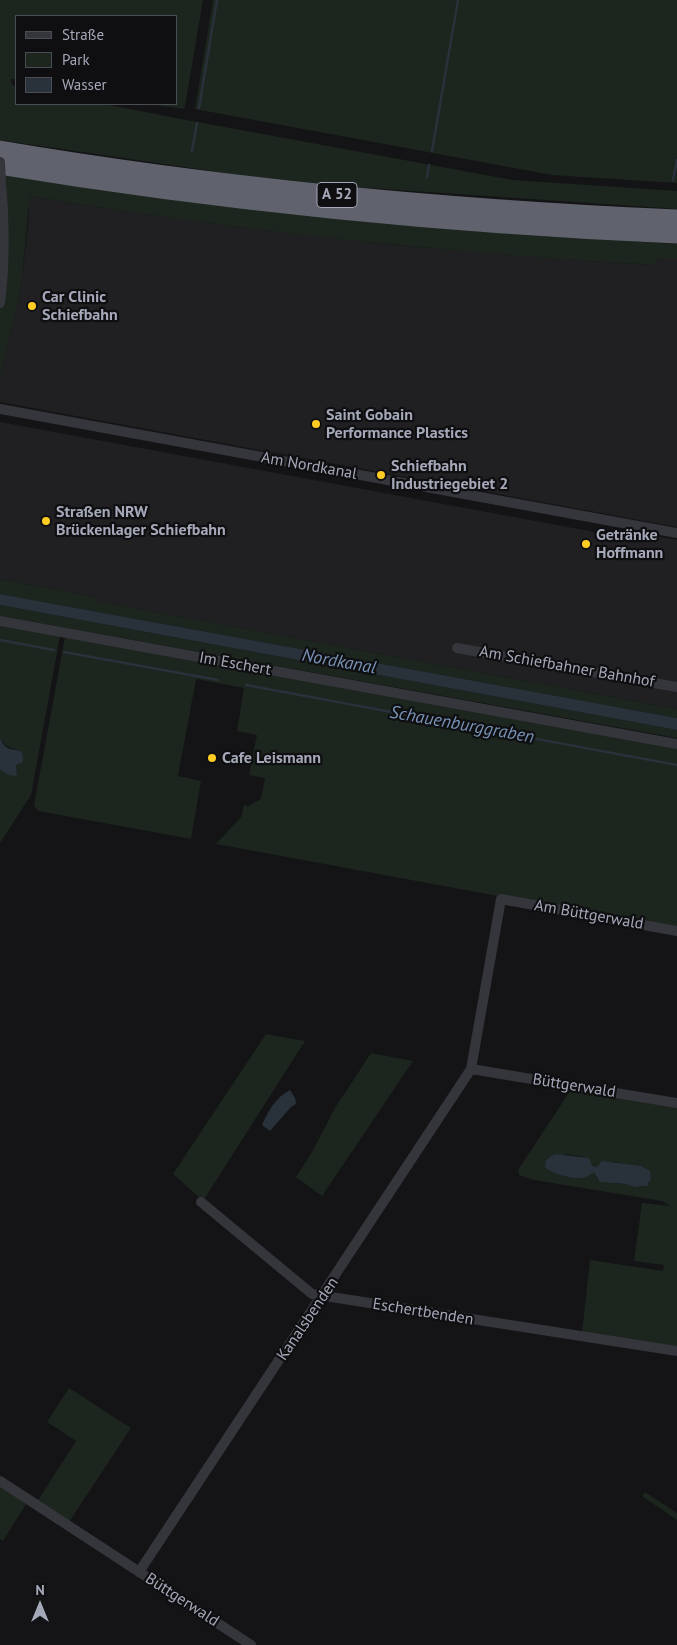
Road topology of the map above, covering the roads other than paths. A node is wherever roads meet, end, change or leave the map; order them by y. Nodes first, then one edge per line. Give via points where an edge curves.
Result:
1 (0, 150) edge
2 (0, 170) edge
3 (677, 219) edge
4 (677, 234) edge
5 (0, 303) edge
6 (0, 409) edge
7 (677, 533) edge
8 (0, 621) edge
9 (457, 648) dead end
10 (677, 687) edge
11 (677, 744) edge
12 (501, 899) joint
13 (677, 932) edge
14 (471, 1069) junction
15 (677, 1103) edge
16 (201, 1202) dead end
17 (323, 1296) junction
18 (677, 1351) edge
19 (0, 1481) edge
20 (139, 1572) junction
21 (250, 1645) edge

1 - 3 highway, A 52 via 165,176 339,195
2 - 4 highway, A 52 via 337,210
2 - 5 street via 5,232
6 - 7 street, Am Nordkanal
8 - 11 street, Im Eschert
9 - 10 street, Am Schiefbahner Bahnhof
12 - 13 street, Am Büttgerwald
12 - 14 street, Kanalsbenden
14 - 15 street, Büttgerwald
14 - 17 street, Kanalsbenden
16 - 17 street, Eschertbenden via 312,1294
17 - 18 street, Eschertbenden
17 - 20 street, Kanalsbenden
19 - 20 street
20 - 21 street, Büttgerwald

